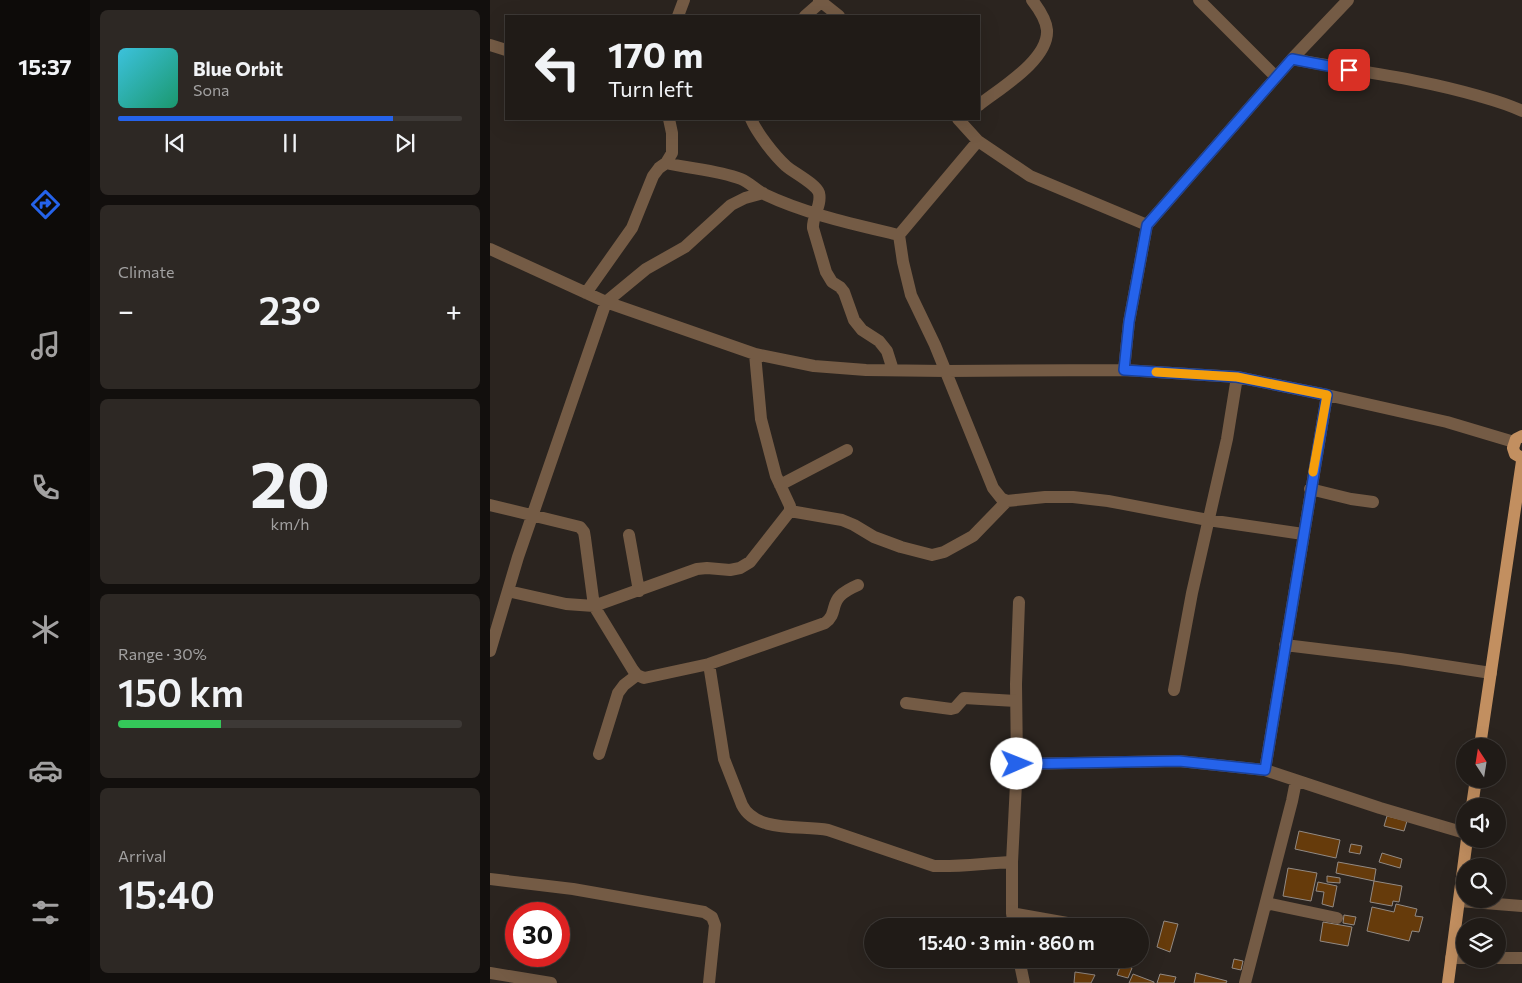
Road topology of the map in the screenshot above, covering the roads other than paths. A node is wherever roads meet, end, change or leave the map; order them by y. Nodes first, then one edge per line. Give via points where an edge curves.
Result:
1 (684, 0) edge
2 (1032, 0) edge
3 (1199, 0) edge
4 (820, 1) edge
5 (1340, 3) edge
6 (678, 15) edge
7 (806, 15) edge
8 (838, 15) edge
9 (490, 45) edge
10 (505, 50) edge
11 (1292, 59) junction
12 (1276, 77) junction
13 (980, 104) edge
14 (1522, 111) edge
15 (669, 120) edge
16 (752, 120) edge
17 (960, 120) edge
18 (978, 141) junction
19 (666, 163) junction
20 (762, 193) junction
21 (816, 214) junction
22 (1147, 225) junction
23 (899, 235) junction
24 (490, 249) edge
25 (586, 292) junction
26 (606, 302) junction
27 (755, 354) junction
28 (893, 370) junction
29 (1124, 370) junction
30 (946, 371) junction
31 (1237, 377) junction
32 (1327, 395) junction
33 (1518, 439) edge
34 (847, 450) dead end
35 (1522, 460) edge
36 (780, 485) junction
37 (1310, 489) junction
38 (1007, 501) junction
39 (1373, 502) dead end
40 (490, 505) edge
41 (790, 510) junction
42 (532, 516) junction
43 (1208, 520) junction
44 (629, 534) dead end
45 (1303, 534) junction
46 (858, 585) dead end
47 (508, 591) junction
48 (639, 591) junction
49 (1019, 602) dead end
50 (594, 606) junction
51 (1284, 645) junction
52 (490, 651) edge
53 (709, 664) junction
54 (1491, 673) junction
55 (637, 675) junction
56 (1174, 690) dead end
57 (1016, 701) junction
58 (906, 703) dead end
59 (1481, 738) edge
60 (600, 754) dead end
61 (1017, 764) junction
62 (1265, 770) junction
63 (1296, 781) junction
64 (1456, 830) edge
65 (1012, 862) junction
66 (490, 879) edge
67 (1266, 903) junction
68 (1506, 905) edge
69 (1522, 906) edge
70 (1458, 908) edge
71 (1013, 918) edge
72 (1337, 918) dead end
73 (1451, 958) junction
74 (1456, 958) edge
75 (1506, 958) edge
76 (1522, 958) edge
77 (1021, 968) edge
78 (490, 973) edge
79 (551, 983) edge
80 (709, 983) edge
81 (1024, 983) edge
82 (1245, 983) edge
83 (1448, 983) edge

1 - 6 street
2 - 13 street via 1044,18 1046,42 1037,58
3 - 12 street
4 - 7 street
4 - 8 street
5 - 11 street
9 - 10 street
11 - 12 street
11 - 14 street via 1420,81
12 - 22 street
15 - 19 street via 673,146
16 - 21 street via 784,164 814,186 819,199
17 - 18 street
18 - 22 street via 1030,176
18 - 23 street
19 - 20 street via 718,172 743,180
19 - 25 street via 654,176 632,228
20 - 21 street
20 - 26 street via 730,205 685,248 646,269
21 - 23 street
21 - 28 street via 813,228 826,272 844,292 854,320 887,351
22 - 29 street via 1129,322
23 - 30 street via 911,295
24 - 25 street
25 - 26 street
26 - 27 street
26 - 42 street
27 - 28 street via 814,366
27 - 36 street via 761,419
28 - 30 street
29 - 30 street
29 - 31 street
30 - 38 street via 994,488
31 - 32 street
31 - 43 street via 1227,439
32 - 33 street
32 - 37 street
33 - 35 main road via 1513,451
34 - 36 street
35 - 54 main road
36 - 41 street
37 - 39 street
37 - 45 street
38 - 41 street via 973,536 932,555 901,547 842,520
38 - 43 street via 1073,497
40 - 42 street
41 - 48 street via 750,562 740,568 697,568
42 - 47 street
42 - 50 street via 580,527 584,532
43 - 45 street
43 - 56 street
44 - 48 street
45 - 51 street
46 - 53 street via 838,597 831,618 824,623
47 - 50 street via 566,604
47 - 52 street
48 - 50 street
49 - 57 street
50 - 55 street
51 - 54 street
51 - 62 street
53 - 55 street via 644,678
53 - 65 street via 724,759 746,812 751,816 766,824 828,830 934,866
54 - 59 main road
55 - 60 street via 618,693
57 - 58 street via 964,698 951,709
57 - 61 street
61 - 62 street via 1179,761
61 - 65 street
62 - 63 street
63 - 64 street
63 - 67 street
65 - 71 street
66 - 80 street via 573,889 704,912 712,917 715,925
67 - 72 street
67 - 82 street
68 - 69 street
70 - 73 main road
73 - 74 street
73 - 83 main road
75 - 76 street
77 - 81 street
78 - 79 street

